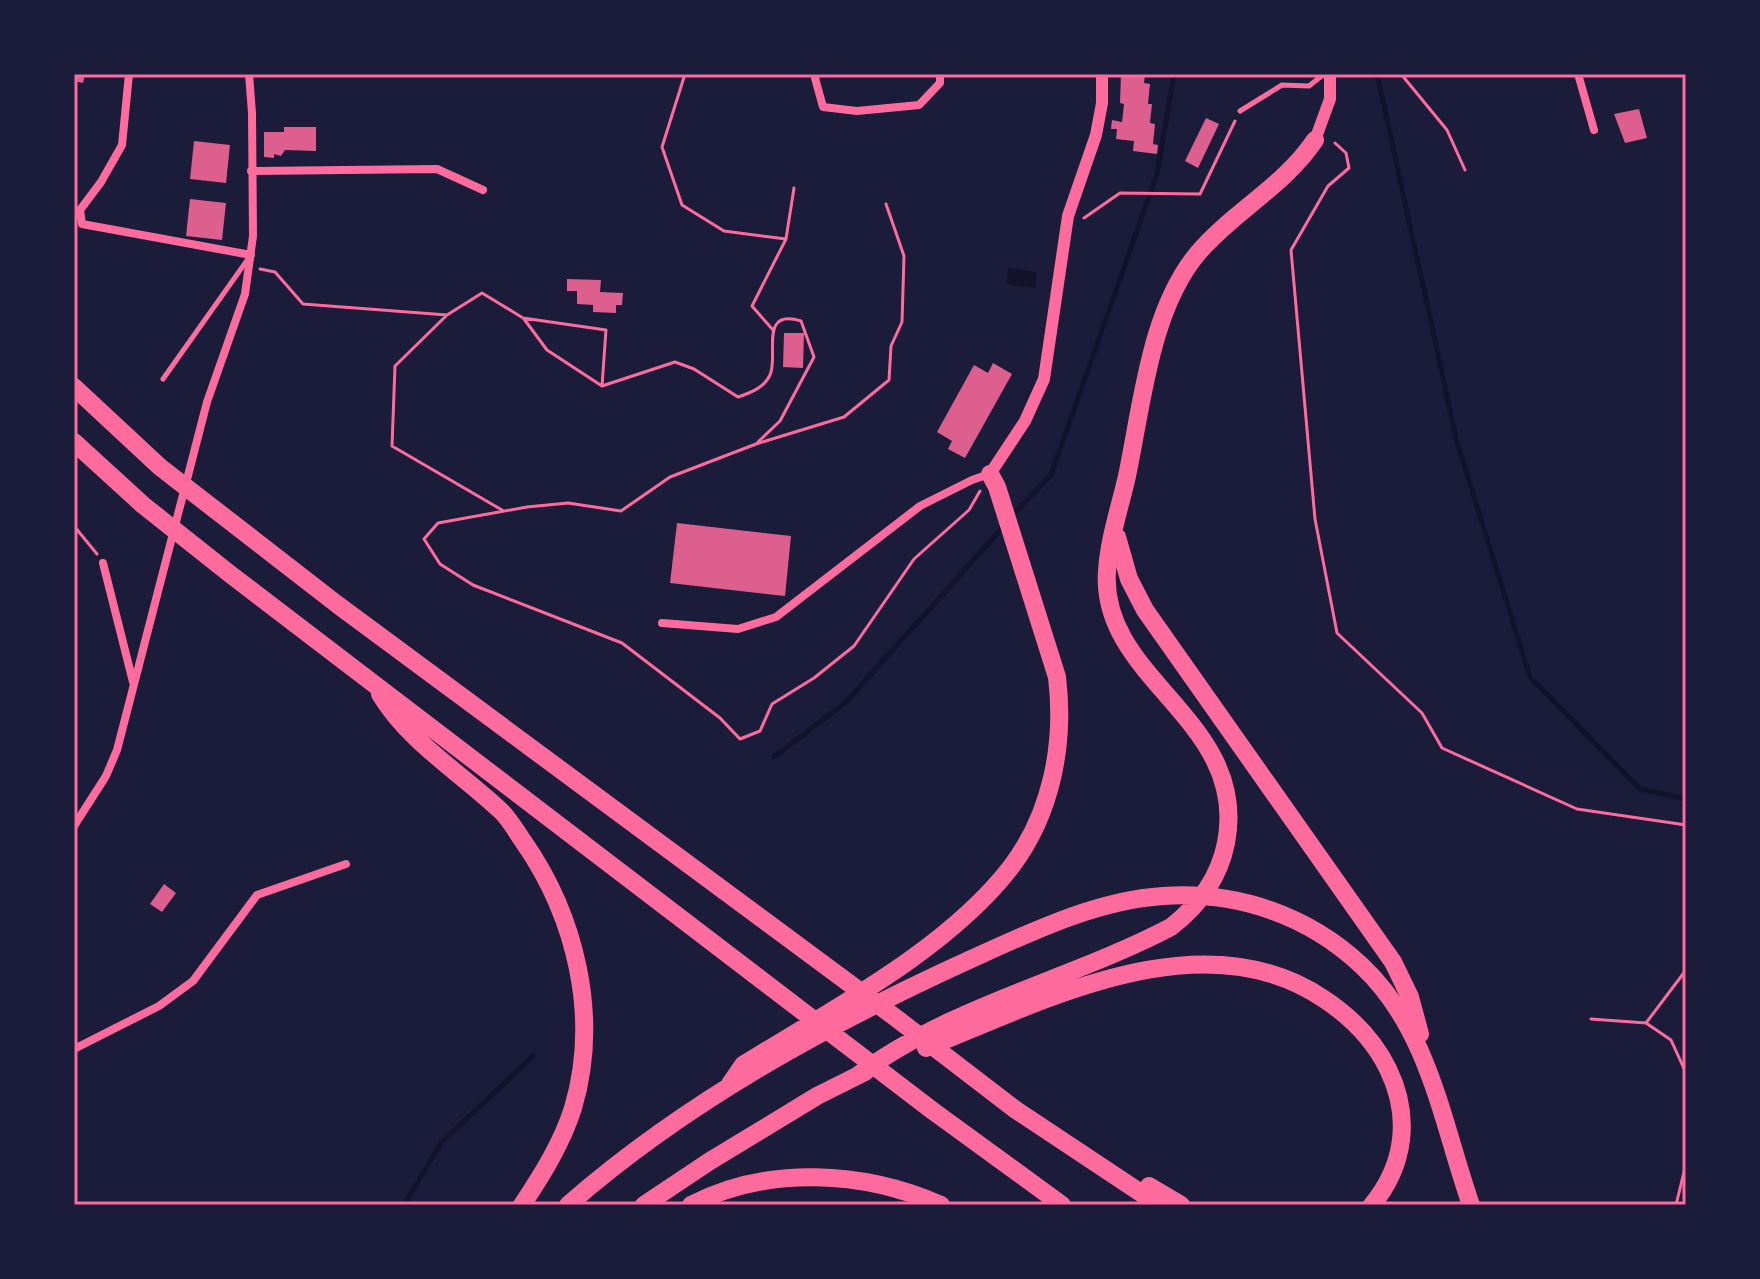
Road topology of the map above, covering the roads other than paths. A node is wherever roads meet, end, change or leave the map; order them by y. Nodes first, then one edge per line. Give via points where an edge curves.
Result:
1 (129, 74) edge
2 (249, 74) edge
3 (817, 74) edge
4 (940, 74) edge
5 (1102, 74) edge
6 (1324, 74) edge
7 (1330, 74) edge
8 (1578, 74) edge
9 (1240, 111) road end
10 (1594, 130) dead end
11 (1315, 140) joint
12 (251, 171) junction
13 (483, 190) dead end
14 (251, 255) junction
15 (163, 379) dead end
16 (74, 387) edge
17 (74, 442) edge
18 (990, 474) junction
19 (1116, 527) junction
20 (103, 563) road end
21 (662, 623) dead end
22 (133, 683) junction
23 (374, 685) junction
24 (74, 826) edge
25 (346, 864) dead end
26 (74, 1049) edge
27 (1425, 1060) junction
28 (857, 1076) junction
29 (726, 1089) junction
30 (1016, 1110) junction
31 (522, 1205) edge
32 (568, 1205) edge
33 (644, 1205) edge
34 (691, 1205) edge
35 (941, 1205) edge
36 (1062, 1205) edge
37 (1159, 1205) edge
38 (1181, 1205) edge
39 (1372, 1205) edge
40 (1471, 1205) edge

1 - 14 street via 122,145 80,210 82,224
2 - 12 street
3 - 4 street via 823,107 857,111 919,105 940,83
5 - 18 street via 1096,135 1068,216 1044,379 1025,421
6 - 9 lane via 1309,86 1282,85
7 - 11 street via 1330,99
8 - 10 street
11 - 19 highway via 1289,172 1207,243 1172,291 1158,330
12 - 13 street via 437,169
12 - 14 street
14 - 15 lane
14 - 22 street via 245,294 207,402
16 - 30 highway via 160,467 266,551
17 - 23 highway via 166,523
18 - 21 street via 920,506 776,617 738,629
18 - 29 highway via 1049,645 1059,701 1055,768 1036,824 1012,866 964,914 900,966 743,1065
19 - 27 highway via 1125,569 1145,610 1393,962 1410,997
19 - 28 highway via 1106,574 1114,620 1135,656 1200,735 1222,780 1227,833 1218,869 1193,907 1171,927 998,1000 884,1056
20 - 22 street
22 - 24 street via 117,750
23 - 31 highway via 394,718 504,814 547,879 574,945 583,1014 578,1083 560,1141
23 - 36 highway
25 - 26 street via 257,895 193,981 159,1006
27 - 29 highway via 1383,988 1319,933 1256,904 1214,896 1159,896 1082,913 992,950 856,1014
27 - 40 highway
28 - 33 highway
28 - 39 highway via 1116,977 1191,964 1260,970 1300,985 1347,1016 1392,1077 1401,1105 1402,1141 1394,1172
29 - 32 highway
30 - 37 highway
30 - 38 highway via 1047,1115
34 - 35 highway via 735,1188 802,1178 874,1183

